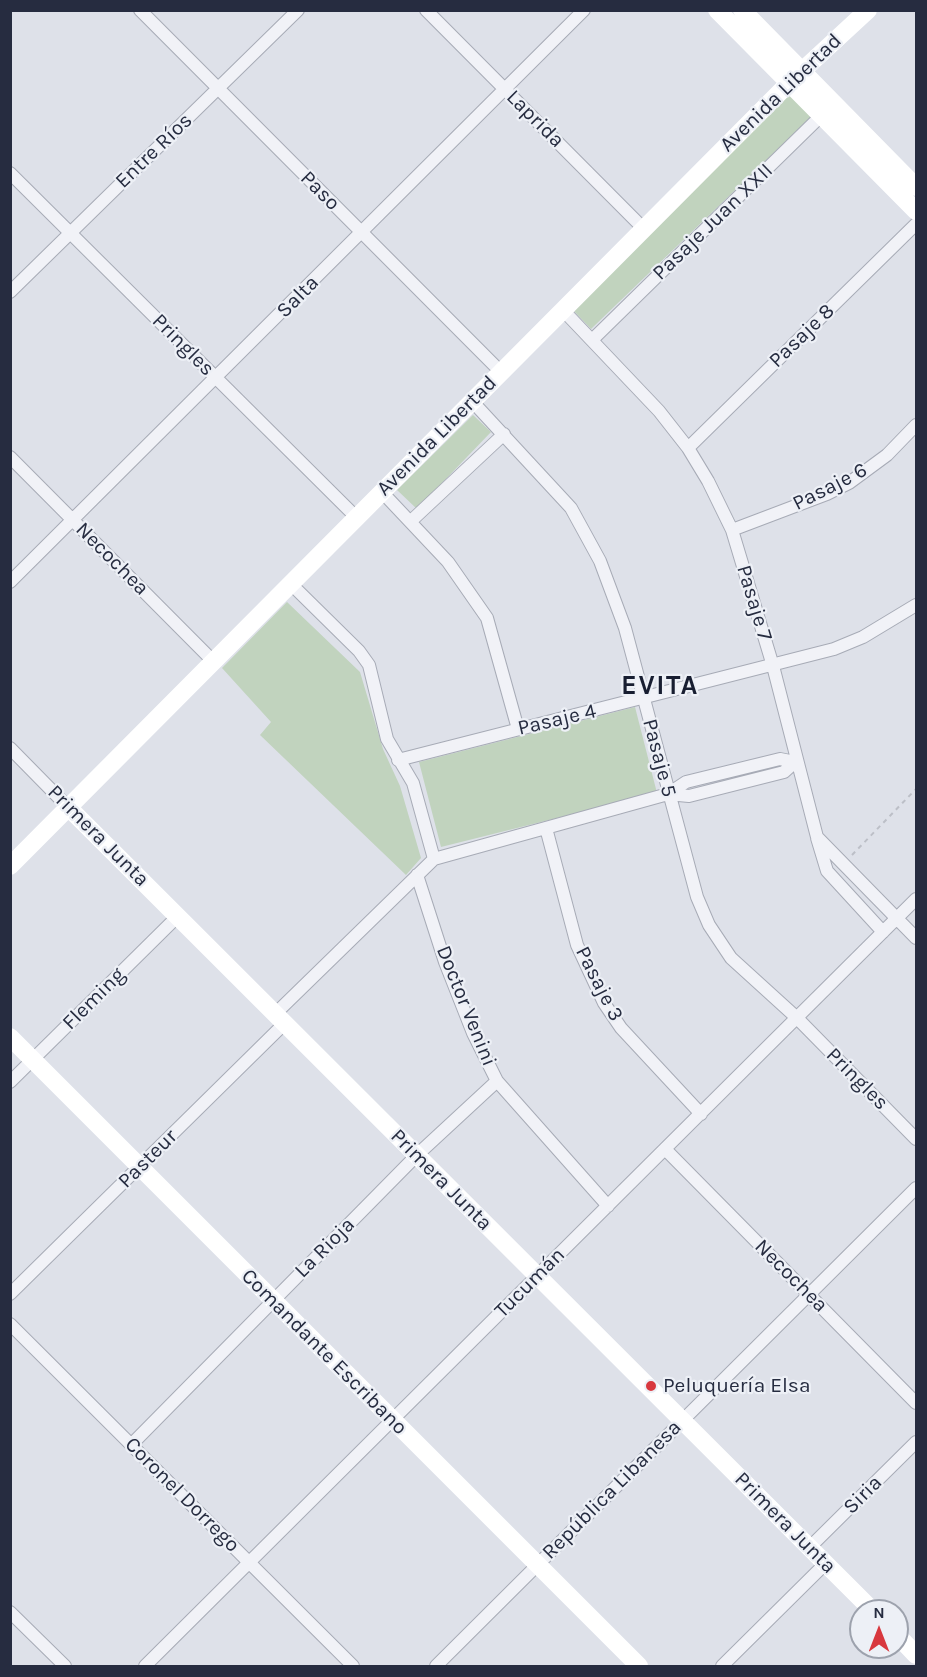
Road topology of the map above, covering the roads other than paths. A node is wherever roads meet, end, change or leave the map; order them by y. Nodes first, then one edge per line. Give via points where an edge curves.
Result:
1 (140, 10) edge
2 (298, 10) edge
3 (426, 10) edge
4 (584, 10) edge
5 (717, 10) edge
6 (742, 10) edge
7 (868, 10) edge
8 (795, 77) junction
9 (218, 88) junction
10 (505, 90) junction
11 (828, 109) junction
12 (10, 172) edge
13 (916, 187) edge
14 (916, 211) edge
15 (916, 224) edge
16 (643, 228) junction
17 (70, 232) junction
18 (362, 233) junction
19 (10, 292) edge
20 (562, 309) junction
21 (591, 340) junction
22 (501, 372) junction
23 (216, 378) junction
24 (472, 401) junction
25 (916, 425) edge
26 (504, 434) junction
27 (688, 448) junction
28 (10, 457) edge
29 (382, 492) junction
30 (357, 518) junction
31 (73, 520) junction
32 (411, 521) junction
33 (732, 530) junction
34 (10, 582) edge
35 (291, 584) junction
36 (916, 605) edge
37 (214, 662) junction
38 (773, 666) junction
39 (644, 699) junction
40 (518, 729) junction
41 (10, 748) edge
42 (398, 760) junction
43 (795, 762) junction
44 (669, 794) junction
45 (69, 808) junction
46 (546, 828) junction
47 (817, 837) junction
48 (434, 859) junction
49 (10, 866) edge
50 (417, 875) junction
51 (916, 900) edge
52 (178, 916) junction
53 (897, 919) junction
54 (883, 932) junction
55 (916, 938) edge
56 (280, 1018) junction
57 (797, 1018) junction
58 (10, 1037) edge
59 (33, 1060) junction
60 (497, 1081) junction
61 (10, 1082) edge
62 (701, 1114) junction
63 (916, 1139) edge
64 (665, 1149) junction
65 (417, 1155) junction
66 (140, 1167) junction
67 (916, 1188) edge
68 (608, 1206) junction
69 (538, 1276) junction
70 (10, 1294) edge
71 (809, 1294) junction
72 (273, 1301) junction
73 (10, 1324) edge
74 (916, 1403) edge
75 (392, 1420) junction
76 (682, 1421) junction
77 (916, 1442) edge
78 (131, 1445) junction
79 (809, 1548) junction
80 (249, 1563) junction
81 (825, 1564) junction
82 (538, 1565) junction
83 (861, 1599) edge
84 (10, 1612) edge
85 (65, 1666) edge
86 (145, 1666) edge
87 (353, 1666) edge
88 (436, 1666) edge
89 (639, 1666) edge
90 (722, 1666) edge

1 - 9 street, Paso
2 - 9 street, Entre Ríos
3 - 10 street, Laprida
4 - 10 street, Salta
5 - 8 main road
6 - 8 main road
7 - 8 main road, Avenida Libertad
8 - 11 main road
8 - 16 main road, Avenida Libertad
9 - 17 street, Entre Ríos
9 - 18 street, Paso
10 - 16 street, Laprida
10 - 18 street, Salta
11 - 13 main road
11 - 14 main road
11 - 21 street, Pasaje Juan XXII
12 - 17 street, Pringles
15 - 27 street, Pasaje 8
16 - 20 main road, Avenida Libertad
17 - 19 street, Entre Ríos
17 - 23 street, Pringles
18 - 22 street, Paso
18 - 23 street, Salta
20 - 21 street, Pasaje 7
20 - 22 main road, Avenida Libertad
21 - 27 street, Pasaje 7 via 660,411
22 - 24 main road, Avenida Libertad
23 - 30 street, Pringles
23 - 31 street, Salta
24 - 26 street, Pasaje 5
24 - 29 main road, Avenida Libertad
25 - 33 street, Pasaje 6 via 887,455 849,483
26 - 32 street
26 - 39 street, Pasaje 5 via 551,484 586,532 613,592
27 - 33 street, Pasaje 7
28 - 31 street, Necochea
29 - 30 main road, Avenida Libertad
29 - 32 street
30 - 35 main road, Avenida Libertad
31 - 34 street, Salta
31 - 37 street, Necochea
32 - 40 street via 448,562 487,618
33 - 38 street, Pasaje 7
35 - 37 main road, Avenida Libertad
35 - 42 street via 369,665 387,739
36 - 38 street, Pasaje 4 via 834,650
37 - 45 main road, Avenida Libertad
38 - 39 street, Pasaje 4
38 - 43 street, Pasaje 7
39 - 40 street, Pasaje 4
39 - 44 street, Pasaje 5
40 - 42 street, Pasaje 4
41 - 45 street, Primera Junta
42 - 48 street via 414,783
43 - 44 street via 780,759 686,782
43 - 47 street, Pasaje 7
44 - 46 street
44 - 57 street, Pasaje 5 via 697,897 710,925 731,958
45 - 49 main road, Avenida Libertad
45 - 52 main road, Primera Junta
46 - 48 street
46 - 62 street, Pasaje 3 via 577,945 604,1003 621,1028
47 - 53 street, Pasaje 7
47 - 54 street via 827,871
48 - 50 street, Pasteur
50 - 56 street, Pasteur
50 - 60 street, Doctor Venini via 473,1033
51 - 53 street, Tucumán
52 - 56 main road, Primera Junta
52 - 59 street, Fleming
53 - 54 street, Tucumán
53 - 55 street
54 - 57 street, Tucumán
56 - 65 main road, Primera Junta
56 - 66 street, Pasteur
57 - 62 street, Tucumán
57 - 63 street, Pringles
58 - 59 main road, Comandante Escribano
59 - 61 street, Fleming
59 - 66 main road, Comandante Escribano
60 - 65 street, La Rioja
60 - 68 street, Doctor Venini
62 - 64 street, Tucumán
64 - 68 street, Tucumán
64 - 71 street, Necochea
65 - 69 main road, Primera Junta
65 - 72 street, La Rioja
66 - 70 street, Pasteur
66 - 72 main road, Comandante Escribano
67 - 71 street, República Libanesa
68 - 69 street, Tucumán
69 - 75 street, Tucumán
69 - 76 main road, Primera Junta
71 - 74 street, Necochea
71 - 76 street, República Libanesa
72 - 75 main road, Comandante Escribano
72 - 78 street, La Rioja
73 - 78 street, Coronel Dorrego
75 - 80 street, Tucumán
75 - 82 main road, Comandante Escribano
76 - 79 main road, Primera Junta
76 - 82 street, República Libanesa
77 - 79 street, Siria
78 - 80 street, Coronel Dorrego
79 - 81 main road, Primera Junta
80 - 86 street, Tucumán
80 - 87 street, Coronel Dorrego
81 - 83 main road, Primera Junta
81 - 90 street
82 - 88 street, República Libanesa
82 - 89 main road, Comandante Escribano
84 - 85 street

